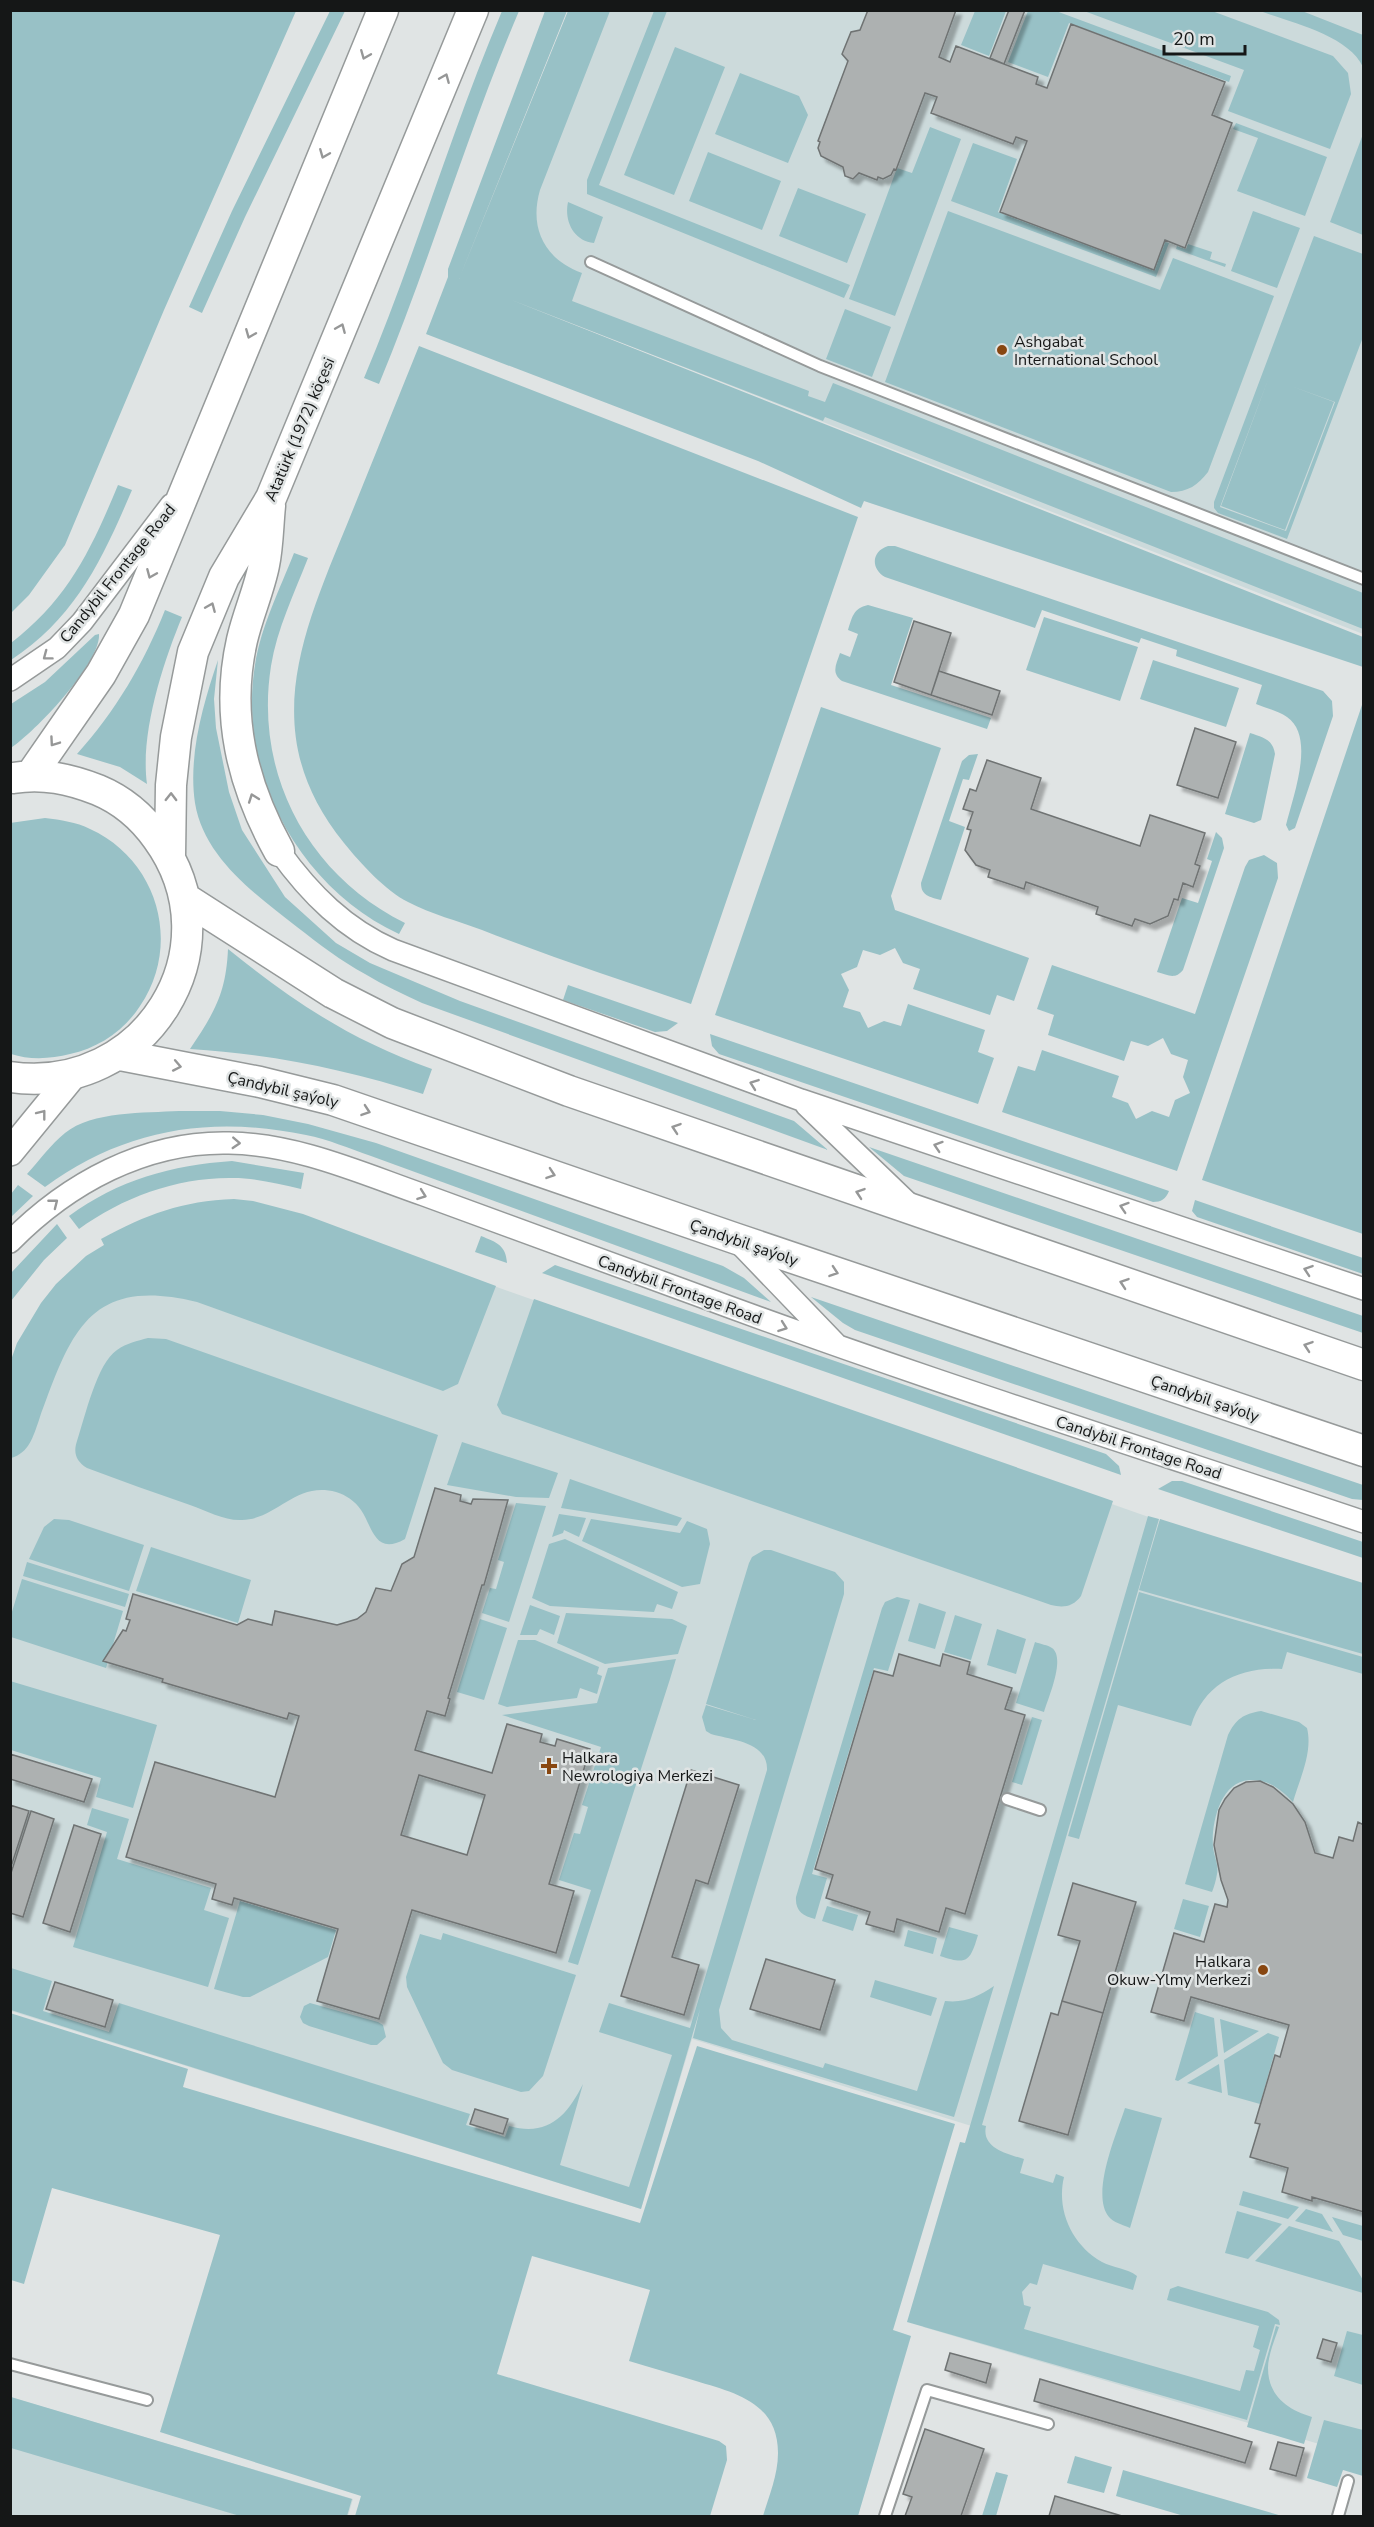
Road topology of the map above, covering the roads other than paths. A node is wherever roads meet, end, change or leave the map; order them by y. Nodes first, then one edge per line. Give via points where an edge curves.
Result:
1 (383, 10) edge
2 (473, 10) edge
3 (591, 262) dead end
4 (190, 481) junction
5 (271, 498) junction
6 (1364, 579) edge
7 (10, 680) edge
8 (21, 777) edge
9 (279, 850) joint
10 (170, 856) junction
11 (186, 899) junction
12 (120, 1055) junction
13 (73, 1075) junction
14 (10, 1077) edge
15 (801, 1100) junction
16 (10, 1152) edge
17 (918, 1213) junction
18 (734, 1238) junction
19 (10, 1242) edge
20 (1364, 1289) edge
21 (840, 1348) junction
22 (1364, 1365) edge
23 (1364, 1451) edge
24 (1364, 1522) edge
25 (1006, 1799) dead end
26 (1040, 1809) dead end
27 (10, 2364) edge
28 (147, 2400) dead end
29 (1048, 2424) dead end
30 (1348, 2481) dead end
31 (885, 2517) edge
32 (1338, 2517) edge

1 -> 4 main road
5 -> 2 main road, Atatürk (1972) köçesi
3 - 6 lane via 820,366
4 -> 7 street, Candybil Frontage Road via 82,622 57,648
4 -> 8 main road via 124,633 101,674
9 -> 5 main road via 245,775 236,711 240,653 264,565
10 -> 5 main road, Atatürk (1972) köçesi via 176,737 193,652 224,577
8 - 10 main road via 73,780 112,796 146,821
15 -> 9 street via 372,940 328,909
10 - 11 main road
11 - 12 main road via 187,943 176,987 153,1025
17 -> 11 main road via 569,1091 392,1023 333,993
12 - 13 main road
12 -> 18 main road, Çandybil şaýoly via 333,1100
13 - 14 main road via 34,1080
16 -> 13 street
15 - 17 street
20 -> 15 street
22 -> 17 main road
18 - 21 street
18 -> 23 main road, Çandybil şaýoly
19 -> 21 street, Candybil Frontage Road via 73,1188 106,1170 166,1149 226,1142 260,1144 314,1156
21 - 24 street, Candybil Frontage Road
25 - 26 lane
27 - 28 lane
29 - 31 lane via 927,2390
30 - 32 lane

